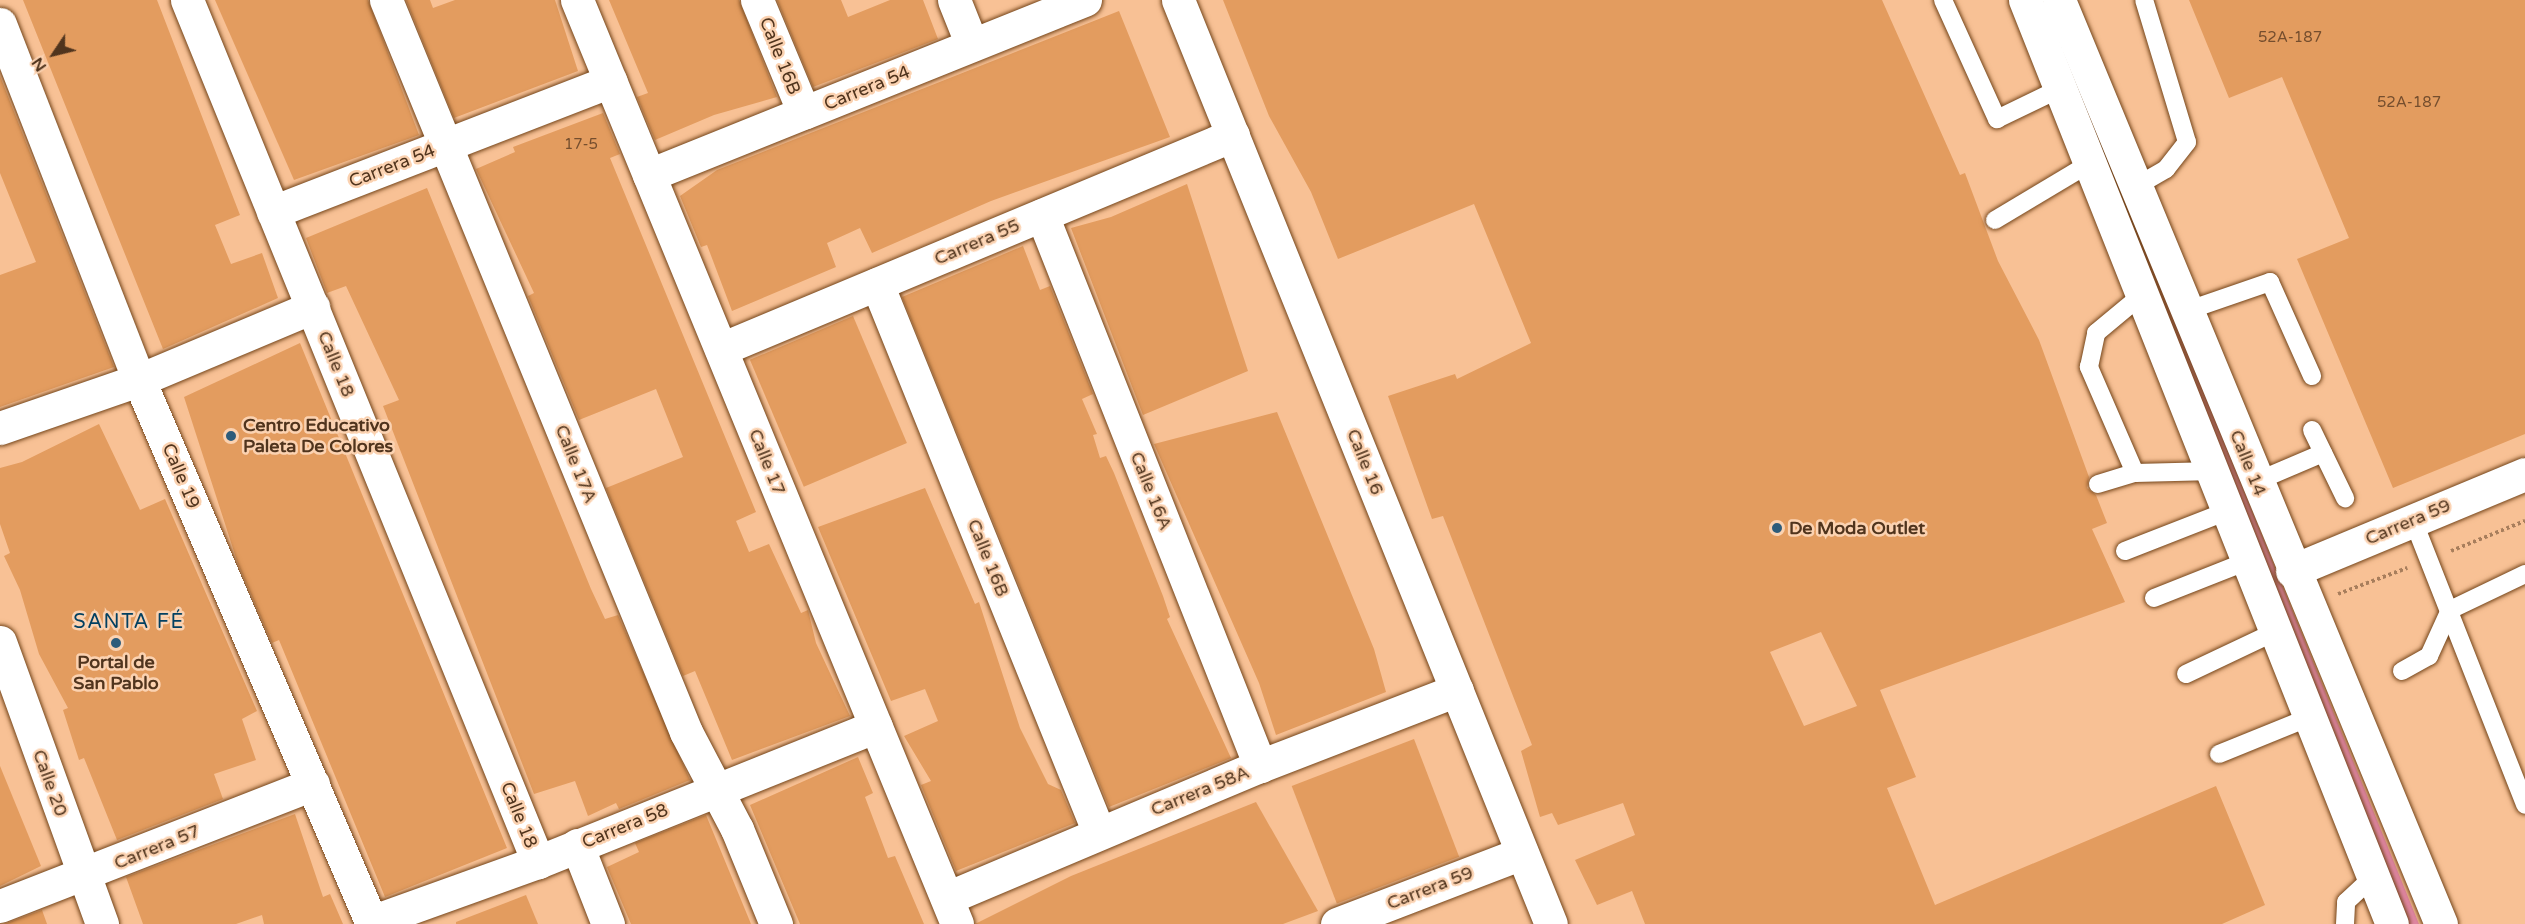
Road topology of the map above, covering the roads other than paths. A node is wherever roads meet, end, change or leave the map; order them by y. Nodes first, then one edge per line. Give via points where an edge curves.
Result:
1 (187, 0) edge
2 (386, 0) edge
3 (577, 0) edge
4 (757, 0) edge
5 (954, 0) edge
6 (1085, 0) edge
7 (1178, 0) edge
8 (1943, 0) edge
9 (2025, 0) edge
10 (2059, 0) edge
11 (2144, 0) edge
12 (0, 24) edge
13 (972, 45) junction
14 (610, 81) junction
15 (2061, 88) junction
16 (804, 113) junction
17 (1233, 135) junction
18 (445, 145) junction
19 (2092, 162) junction
20 (649, 175) junction
21 (2134, 187) junction
22 (273, 212) junction
23 (1042, 215) junction
24 (1995, 220) dead end
25 (877, 284) junction
26 (2144, 293) junction
27 (313, 307) junction
28 (2186, 311) junction
29 (721, 349) junction
30 (2312, 376) dead end
31 (139, 380) junction
32 (0, 428) edge
33 (2312, 430) dead end
34 (2323, 453) junction
35 (2215, 471) junction
36 (2135, 473) junction
37 (2525, 474) edge
38 (2255, 482) junction
39 (2098, 484) dead end
40 (2345, 498) dead end
41 (2230, 510) junction
42 (2413, 520) junction
43 (2125, 551) dead end
44 (2250, 560) junction
45 (2292, 571) junction
46 (2525, 573) edge
47 (2154, 598) dead end
48 (2450, 610) junction
49 (2279, 630) junction
50 (0, 642) edge
51 (2402, 671) dead end
52 (2186, 674) dead end
53 (1457, 690) junction
54 (2310, 717) junction
55 (876, 726) junction
56 (2219, 754) dead end
57 (1260, 766) junction
58 (313, 784) junction
59 (716, 790) junction
60 (2525, 805) edge
61 (1099, 833) junction
62 (577, 845) junction
63 (1522, 853) junction
64 (538, 862) junction
65 (83, 875) junction
66 (2374, 875) junction
67 (0, 906) edge
68 (952, 911) edge
69 (371, 923) edge
70 (102, 924) edge
71 (608, 924) edge
72 (776, 924) edge
73 (1337, 924) edge
74 (1551, 924) edge
75 (2345, 924) edge
76 (2392, 924) edge
77 (2441, 924) edge

1 - 22 street, Calle 18
2 - 18 street, Calle 17A
3 - 14 street, Calle 17
4 - 16 street, Calle 16B
5 - 13 street
6 - 13 street, Carrera 54
7 - 17 street, Calle 16
8 - 15 lane via 1997,119
9 - 15 street, Calle 14
10 - 21 street, Calle 14
11 - 21 lane via 2187,142 2166,169
12 - 31 street, Calle 19
13 - 16 street, Carrera 54
14 - 18 street, Carrera 54
14 - 20 street, Calle 17
15 - 19 street, Calle 14
16 - 20 street, Carrera 54
17 - 23 street, Carrera 55
17 - 53 street, Calle 16
18 - 22 street, Carrera 54
18 - 59 street, Calle 17A via 686,732
19 - 24 lane
19 - 26 street, Calle 14
20 - 29 street, Calle 17
21 - 28 street, Calle 14
22 - 27 street, Calle 18
23 - 25 street, Carrera 55
23 - 57 street, Calle 16A
25 - 29 street, Carrera 55
25 - 61 street, Calle 16B
26 - 35 street, Calle 14
26 - 36 lane via 2096,333 2089,367
27 - 31 street
27 - 64 street, Calle 18
28 - 30 lane via 2270,282
28 - 38 street, Calle 14
29 - 55 street, Calle 17
31 - 32 street
31 - 58 street, Calle 19
33 - 34 lane
34 - 38 lane
34 - 40 lane
35 - 36 lane
35 - 41 street, Calle 14
36 - 39 lane
37 - 42 street, Carrera 59
38 - 45 street, Calle 14
41 - 43 lane
41 - 44 street, Calle 14
42 - 45 street, Carrera 59
42 - 48 lane
44 - 47 lane
44 - 49 street, Calle 14
45 - 77 street, Calle 14
46 - 48 lane
48 - 51 lane via 2429,656
48 - 60 lane
49 - 52 lane
49 - 54 street, Calle 14
50 - 65 street, Calle 20
53 - 57 street, Carrera 58A
53 - 63 street, Calle 16
54 - 56 lane
54 - 66 street, Calle 14
55 - 59 street, Carrera 58
55 - 68 street, Calle 17
57 - 61 street, Carrera 58A
58 - 65 street, Carrera 57
58 - 69 street, Calle 19
59 - 62 street, Carrera 58
59 - 72 street, Calle 17A
61 - 68 street, Carrera 58A
62 - 64 street, Carrera 58
62 - 71 street
63 - 73 street, Carrera 59
63 - 74 street, Calle 16
64 - 69 street, Carrera 58
65 - 67 street, Carrera 57
65 - 70 street, Calle 20
66 - 75 lane via 2346,902
66 - 76 street, Calle 14

